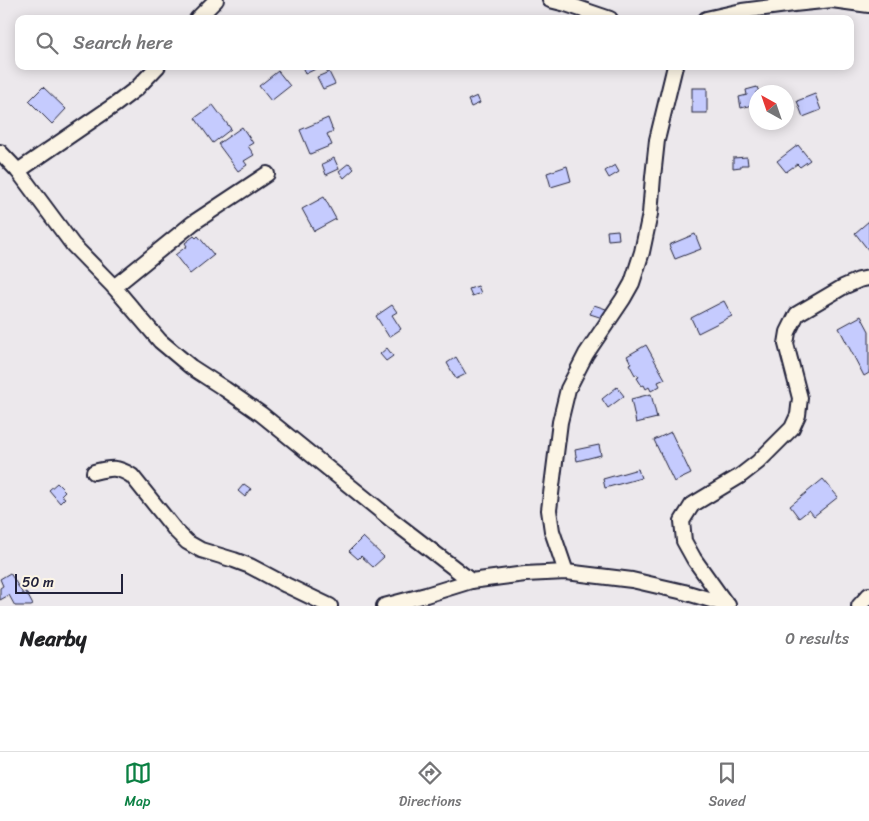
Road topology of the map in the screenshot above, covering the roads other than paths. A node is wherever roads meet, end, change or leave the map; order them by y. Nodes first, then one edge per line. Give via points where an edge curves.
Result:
1 (216, 0) edge
2 (550, 0) edge
3 (869, 5) edge
4 (201, 15) edge
5 (598, 15) edge
6 (724, 15) edge
7 (154, 70) edge
8 (674, 70) edge
9 (0, 152) edge
10 (18, 171) junction
11 (267, 174) dead end
12 (869, 278) edge
13 (114, 287) junction
14 (94, 472) dead end
15 (566, 572) junction
16 (471, 581) junction
17 (869, 595) edge
18 (728, 605) edge
19 (330, 606) edge
20 (384, 606) edge
21 (859, 606) edge

1 - 4 street
2 - 5 street
3 - 6 street via 832,0
7 - 10 street via 116,104
8 - 15 street via 657,140 650,214 632,283 586,354 568,389 560,422 549,510 552,531
9 - 10 street
10 - 13 street via 73,245
11 - 13 street via 193,223
12 - 18 street via 843,287 797,314 786,344 800,398 792,428 740,476 692,505 682,521 684,541
13 - 16 street via 160,341 191,368 261,414
14 - 19 street via 111,468 122,470 132,476 187,542 250,566
15 - 16 street
15 - 18 street via 632,580
16 - 20 street
17 - 21 street

